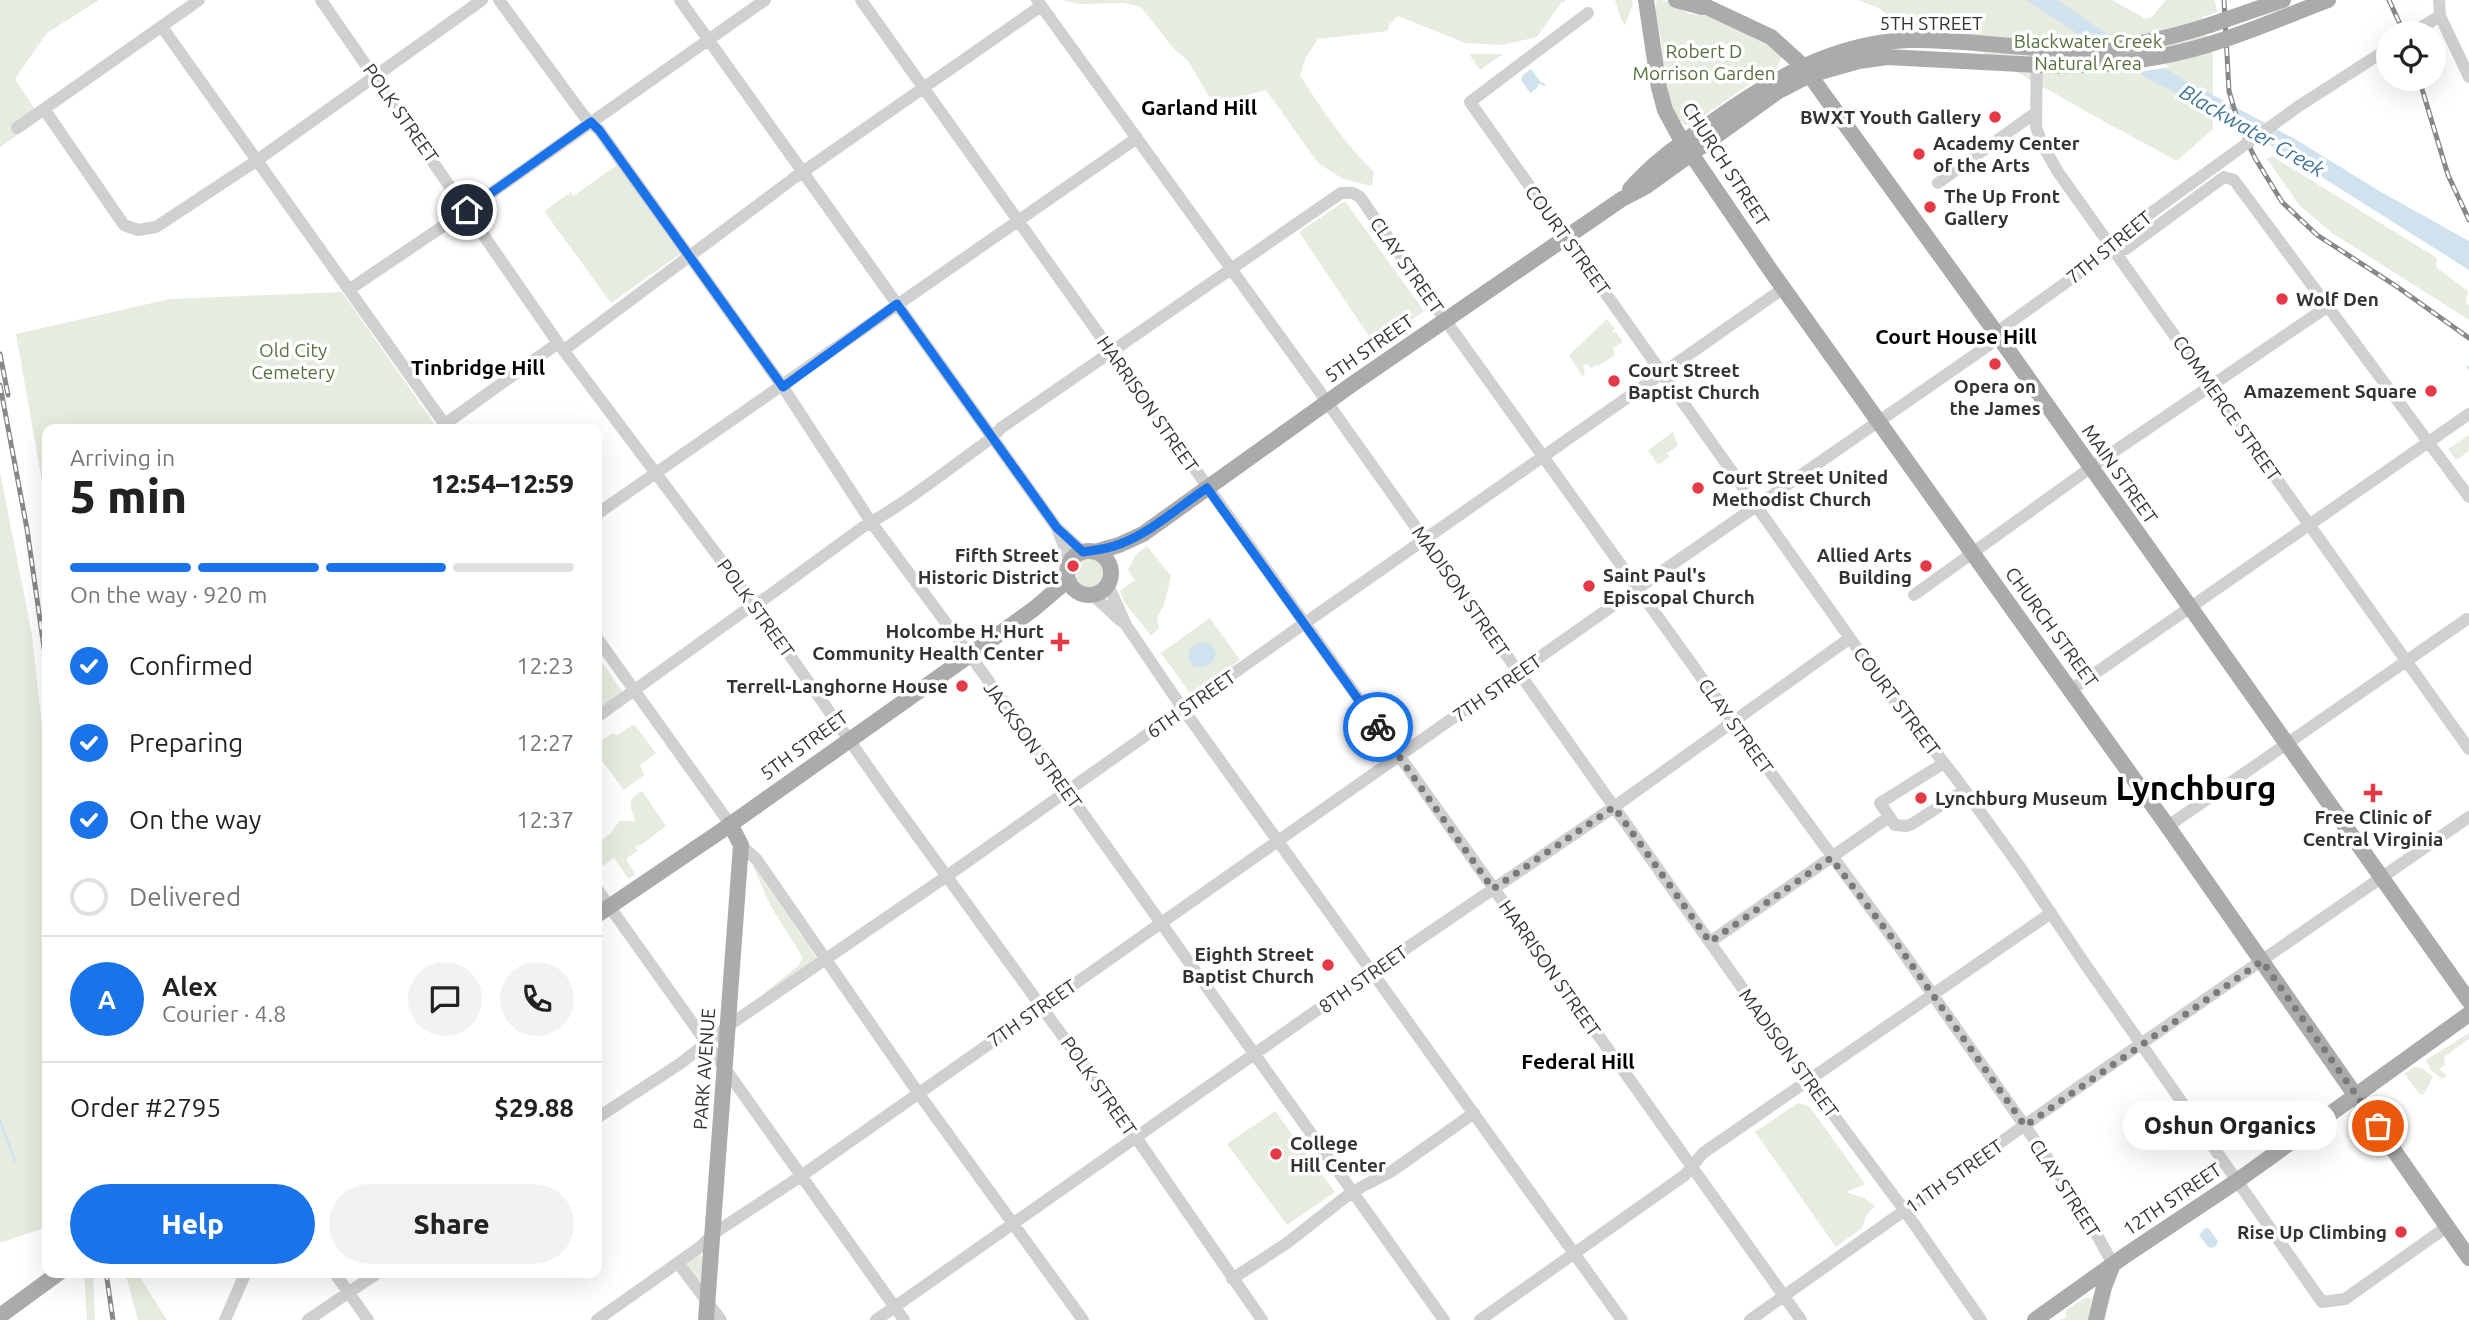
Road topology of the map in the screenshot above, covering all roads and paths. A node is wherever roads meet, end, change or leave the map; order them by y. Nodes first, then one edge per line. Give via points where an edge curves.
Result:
1 (200, 0) edge
2 (321, 0) edge
3 (482, 0) edge
4 (499, 0) edge
5 (680, 0) edge
6 (765, 0) edge
7 (861, 0) edge
8 (1647, 0) edge
9 (1676, 0) edge
10 (2283, 0) edge
11 (2328, 0) edge
12 (2439, 0) edge
13 (1039, 3) edge
14 (1699, 4) edge
15 (1588, 13) dead end
16 (2440, 16) junction
17 (2432, 21) edge
18 (162, 27) junction
19 (708, 39) junction
20 (2376, 56) edge
21 (2037, 57) junction
22 (1807, 71) junction
23 (375, 75) junction
24 (2469, 77) edge
25 (923, 89) junction
26 (44, 109) junction
27 (2035, 113) junction
28 (591, 122) junction
29 (17, 128) dead end
30 (1137, 138) junction
31 (1687, 147) junction
32 (256, 161) junction
33 (804, 172) junction
34 (1938, 183) dead end
35 (467, 210) junction
36 (1018, 221) junction
37 (1566, 237) junction
38 (2114, 248) junction
39 (689, 256) junction
40 (1231, 268) junction
41 (1784, 288) junction
42 (350, 289) junction
43 (897, 304) junction
44 (2327, 307) junction
45 (1446, 321) junction
46 (1997, 335) junction
47 (561, 347) junction
48 (1112, 353) junction
49 (1662, 372) junction
50 (2210, 384) junction
51 (783, 387) junction
52 (1328, 403) junction
53 (2469, 414) edge
54 (1878, 421) junction
55 (445, 424) edge
56 (449, 424) edge
57 (993, 438) junction
58 (2427, 441) junction
59 (1544, 456) junction
60 (2090, 468) junction
61 (654, 473) junction
62 (1207, 488) junction
63 (2469, 498) edge
64 (1757, 505) junction
65 (602, 510) edge
66 (871, 522) junction
67 (2309, 525) junction
68 (1143, 534) junction
69 (1424, 540) junction
70 (1973, 553) junction
71 (1083, 555) junction
72 (1110, 579) junction
73 (1638, 588) junction
74 (1079, 589) junction
75 (1914, 595) dead end
76 (754, 604) junction
77 (2189, 607) junction
78 (2467, 619) dead end
79 (1303, 624) junction
80 (1126, 625) junction
81 (1850, 638) junction
82 (602, 645) edge
83 (970, 654) junction
84 (2407, 661) junction
85 (1519, 673) junction
86 (634, 689) junction
87 (2071, 690) junction
88 (1183, 709) junction
89 (602, 713) edge
90 (1733, 721) junction
91 (849, 739) junction
92 (2287, 745) junction
93 (2469, 749) edge
94 (1399, 757) junction
95 (1944, 763) junction
96 (1965, 790) junction
97 (1067, 792) junction
98 (1614, 807) junction
99 (1889, 817) junction
100 (2469, 817) edge
101 (730, 824) junction
102 (2168, 826) junction
103 (1278, 841) junction
104 (741, 845) junction
105 (1831, 858) junction
106 (947, 876) junction
107 (2382, 878) junction
108 (1493, 889) junction
109 (603, 910) edge
110 (2051, 913) junction
111 (1160, 923) junction
112 (1710, 942) junction
113 (826, 960) junction
114 (2262, 961) junction
115 (1372, 972) junction
116 (1931, 994) junction
117 (2469, 1001) edge
118 (1042, 1006) junction
119 (2469, 1014) edge
120 (728, 1026) junction
121 (708, 1043) junction
122 (2142, 1045) junction
123 (1255, 1054) junction
124 (726, 1069) junction
125 (1809, 1082) junction
126 (919, 1094) junction
127 (2356, 1095) junction
128 (1474, 1113) junction
129 (602, 1115) edge
130 (2025, 1126) junction
131 (1135, 1138) junction
132 (1691, 1166) junction
133 (801, 1176) junction
134 (2237, 1181) junction
135 (1352, 1192) junction
136 (1905, 1211) junction
137 (1013, 1223) junction
138 (2448, 1226) junction
139 (713, 1234) junction
140 (1575, 1253) junction
141 (2469, 1258) edge
142 (678, 1263) junction
143 (2113, 1264) junction
144 (52, 1278) edge
145 (243, 1278) edge
146 (338, 1278) edge
147 (370, 1278) edge
148 (1232, 1279) junction
149 (348, 1293) junction
150 (1784, 1296) junction
151 (708, 1301) junction
152 (895, 1307) junction
153 (0, 1316) edge
154 (225, 1320) edge
155 (308, 1320) edge
156 (368, 1320) edge
157 (597, 1320) edge
158 (706, 1320) edge
159 (722, 1320) edge
160 (876, 1320) edge
161 (904, 1320) edge
162 (1083, 1320) edge
163 (1262, 1320) edge
164 (1444, 1320) edge
165 (1480, 1320) edge
166 (1622, 1320) edge
167 (1750, 1320) edge
168 (1801, 1320) edge
169 (1981, 1320) edge
170 (2035, 1320) edge
171 (2096, 1320) edge

1 - 18 street
2 - 23 street, POLK STREET
3 - 23 street
4 - 28 street, JACKSON STREET
5 - 19 street
6 - 19 street
7 - 25 street, HARRISON STREET
8 - 31 main road, CHURCH STREET via 1659,88 1665,110
9 - 14 main road, MAIN STREET
10 - 21 main road, bridge via 2160,39
11 - 21 main road, bridge via 2219,41 2166,55 2100,65
12 - 16 street
13 - 25 street
13 - 30 street, MADISON STREET
14 - 22 main road, MAIN STREET via 1771,37
15 - 37 street, COURT STREET via 1470,102
16 - 17 street
16 - 24 street
18 - 26 street
18 - 32 street
19 - 28 street
19 - 33 street
20 - 38 street, 7TH STREET, bridge via 2126,231
21 - 22 main road, 5TH STREET via 1992,63 1879,58
21 - 22 main road, 5TH STREET via 1984,44 1911,40 1872,43
21 - 27 street, COMMERCE STREET
22 - 31 main road, 5TH STREET via 1753,92
22 - 46 main road, MAIN STREET
23 - 32 street
23 - 35 street, POLK STREET
25 - 33 street
25 - 36 street, HARRISON STREET
26 - 29 street
26 - 32 street via 124,225 138,230 156,227
27 - 34 street
27 - 38 street, COMMERCE STREET via 2050,158
28 - 35 street
28 - 39 street, JACKSON STREET
30 - 36 street
30 - 40 street, MADISON STREET
31 - 37 main road, 5TH STREET via 1661,157 1622,199
31 - 41 main road, CHURCH STREET
32 - 42 street
33 - 39 street
33 - 43 street
35 - 42 street
35 - 47 street, POLK STREET
36 - 43 street
36 - 48 street, HARRISON STREET
37 - 45 main road, 5TH STREET
37 - 49 street, COURT STREET
38 - 44 street via 2126,249 2224,177 2234,180
38 - 46 street, 7TH STREET
38 - 50 street, COMMERCE STREET
39 - 47 street
39 - 51 street, JACKSON STREET
40 - 45 street, CLAY STREET via 1341,193 1353,193
40 - 48 street
40 - 52 street, MADISON STREET
41 - 49 street, 6TH STREET
41 - 54 main road, CHURCH STREET
42 - 55 street
43 - 51 street
43 - 57 street
44 - 50 street
44 - 58 street
45 - 52 main road, 5TH STREET
45 - 59 street, CLAY STREET
46 - 54 street, 7TH STREET
46 - 60 main road, MAIN STREET
47 - 56 street
47 - 61 street, POLK STREET
48 - 57 street
48 - 62 street, HARRISON STREET
49 - 59 street, 6TH STREET
49 - 64 street, COURT STREET
50 - 60 street
50 - 67 street, COMMERCE STREET
51 - 61 street
51 - 66 street, JACKSON STREET
52 - 62 main road, 5TH STREET
52 - 69 street, MADISON STREET
53 - 58 street
54 - 64 street, 7TH STREET
54 - 70 main road, CHURCH STREET
57 - 66 street
57 - 71 street via 1057,528
58 - 63 street
58 - 67 street
59 - 69 street, 6TH STREET
59 - 73 street, CLAY STREET
60 - 70 street
60 - 77 main road, MAIN STREET
61 - 65 street
61 - 76 street, POLK STREET
62 - 68 main road, 5TH STREET
62 - 79 street, HARRISON STREET
64 - 73 street, 7TH STREET
64 - 81 street, COURT STREET
66 - 76 street
66 - 83 street, JACKSON STREET
67 - 77 street
67 - 84 street, COMMERCE STREET
68 - 71 main road, 5TH STREET
68 - 72 main road, 5TH STREET via 1118,561
69 - 79 street, 6TH STREET
69 - 85 street, MADISON STREET
70 - 75 street
70 - 87 main road, CHURCH STREET
71 - 72 main road via 1105,558
71 - 74 main road via 1067,570
72 - 74 main road via 1099,593
72 - 80 street
73 - 85 street, 7TH STREET
73 - 90 street, CLAY STREET
74 - 80 street
74 - 83 main road, 5TH STREET via 1035,608
76 - 86 street
76 - 91 street, POLK STREET
77 - 87 street
77 - 92 main road, MAIN STREET
78 - 84 street
79 - 88 street, 6TH STREET
79 - 94 street, HARRISON STREET
80 - 88 street
81 - 90 street, 8TH STREET
81 - 95 street, COURT STREET
82 - 86 street
83 - 91 main road, 5TH STREET
83 - 97 street, JACKSON STREET
84 - 92 street
84 - 93 street, COMMERCE STREET
85 - 94 street, 7TH STREET
85 - 98 street, MADISON STREET
86 - 89 street
86 - 101 street
87 - 102 main road, CHURCH STREET
88 - 97 street, 6TH STREET
88 - 103 street
90 - 98 street, 8TH STREET
90 - 105 street, CLAY STREET
91 - 101 main road, 5TH STREET
91 - 106 street, POLK STREET
92 - 102 street
92 - 107 main road, MAIN STREET
94 - 103 street, 7TH STREET
94 - 108 street, HARRISON STREET
95 - 96 street, COURT STREET
95 - 99 street via 1880,803
96 - 99 street via 1912,824 1895,825
96 - 110 street, COURT STREET
97 - 106 street, 6TH STREET
97 - 111 street, JACKSON STREET
98 - 108 street, 8TH STREET
98 - 112 street, MADISON STREET
99 - 105 street
100 - 107 street, 11TH STREET
101 - 104 main road
101 - 109 main road, 5TH STREET
102 - 114 main road, CHURCH STREET
103 - 111 street, 7TH STREET
103 - 115 street
104 - 113 street via 757,860
104 - 120 main road, PARK AVENUE
105 - 112 street
105 - 116 street, CLAY STREET
106 - 113 street, 6TH STREET
106 - 118 street, POLK STREET
107 - 114 street, 11TH STREET
107 - 117 main road, MAIN STREET
108 - 115 street, 8TH STREET
108 - 132 street, HARRISON STREET
109 - 121 street
110 - 116 street
110 - 122 street, COURT STREET
111 - 118 street, 7TH STREET
111 - 123 street, JACKSON STREET
112 - 125 street, MADISON STREET
113 - 120 street, 6TH STREET
113 - 126 street
114 - 122 street, 11TH STREET
114 - 127 main road, CHURCH STREET
115 - 123 street, 8TH STREET
115 - 128 street
116 - 125 street
116 - 130 street, CLAY STREET
118 - 126 street, 7TH STREET
118 - 131 street, POLK STREET
119 - 127 main road, 12TH STREET
120 - 121 street, 6TH STREET
120 - 124 main road, PARK AVENUE
121 - 124 street
121 - 129 street, 6TH STREET
122 - 130 street, 11TH STREET
122 - 134 street, COURT STREET
123 - 131 street, 8TH STREET
123 - 135 street, JACKSON STREET
124 - 133 street
124 - 139 main road, PARK AVENUE
125 - 132 street via 1703,1153
125 - 136 street, MADISON STREET
126 - 133 street, 7TH STREET
126 - 137 street
127 - 134 main road, 12TH STREET
127 - 138 main road, CHURCH STREET
128 - 135 street via 1392,1171
128 - 140 street
130 - 136 street, 11TH STREET
130 - 143 street, CLAY STREET via 2081,1206
131 - 137 street, 8TH STREET
131 - 148 street, POLK STREET
132 - 140 street via 1685,1175
132 - 150 street, HARRISON STREET
133 - 139 street, 7TH STREET
133 - 152 street
134 - 138 street, COURT STREET via 2322,1303 2346,1299
134 - 143 main road, 12TH STREET
135 - 148 street
135 - 164 street, JACKSON STREET
136 - 150 street, 11TH STREET
136 - 169 street, MADISON STREET
137 - 152 street, 8TH STREET
137 - 162 street
138 - 141 main road, CHURCH STREET
139 - 142 street, 7TH STREET
139 - 151 main road, PARK AVENUE
140 - 165 street
140 - 166 street
142 - 151 street
142 - 157 street, 7TH STREET
143 - 170 main road, 12TH STREET
143 - 171 main road
144 - 153 main road
145 - 154 street
146 - 149 street
147 - 149 street
148 - 163 street, POLK STREET
149 - 155 street
149 - 156 street
150 - 167 street, 11TH STREET
150 - 168 street, HARRISON STREET
151 - 158 main road, PARK AVENUE
151 - 159 street
152 - 160 street, 8TH STREET
152 - 161 street

